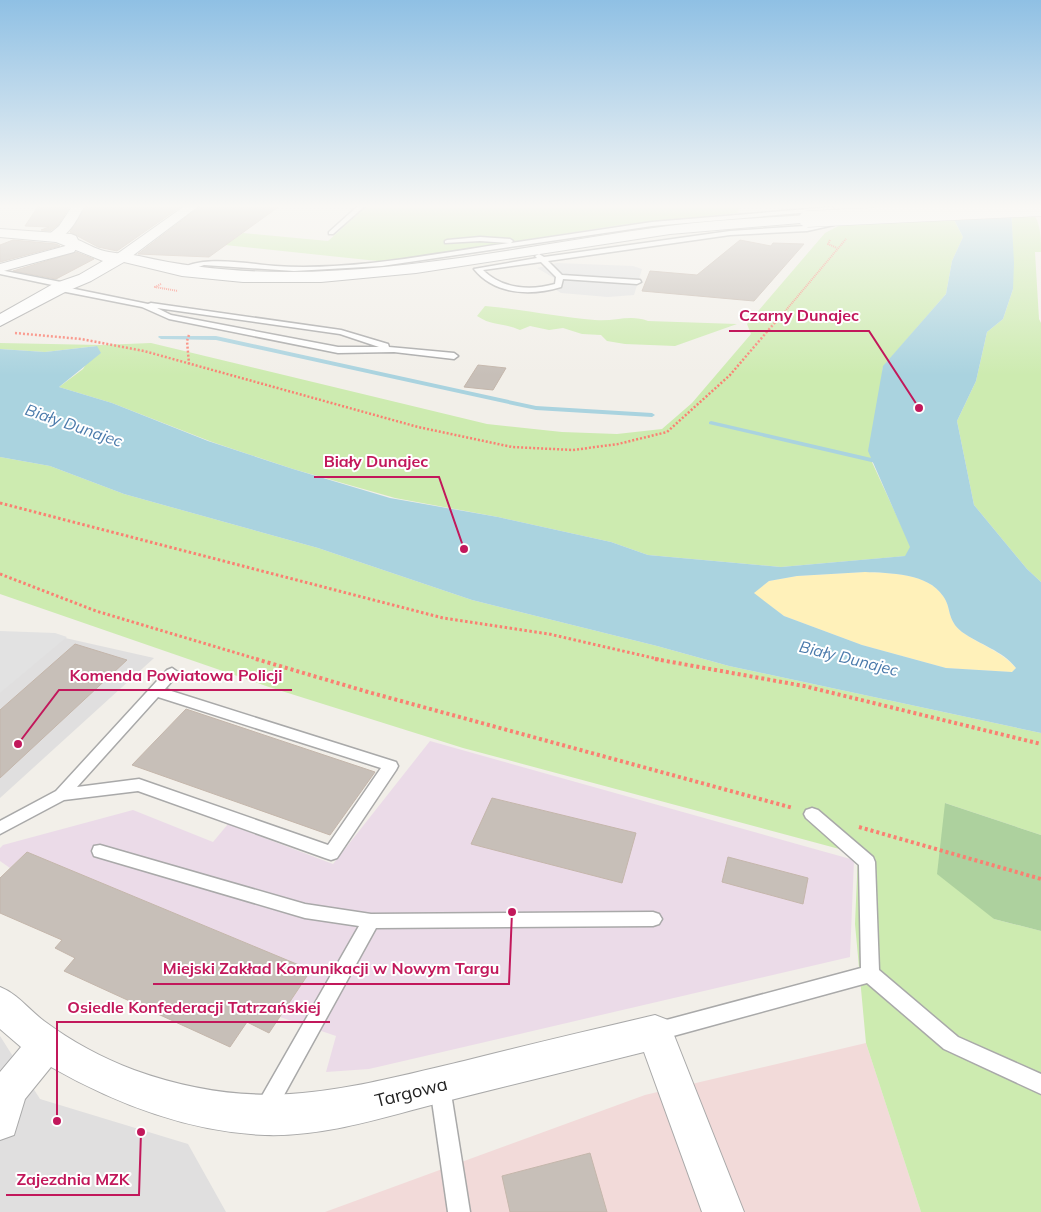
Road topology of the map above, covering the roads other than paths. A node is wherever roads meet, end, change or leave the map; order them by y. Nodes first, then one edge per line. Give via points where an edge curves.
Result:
1 (23, 262) edge
2 (106, 262) edge
3 (142, 262) edge
4 (458, 262) edge
5 (500, 262) edge
6 (543, 262) edge
7 (0, 268) edge
8 (0, 272) edge
9 (560, 277) junction
10 (637, 282) dead end
11 (61, 287) junction
12 (144, 305) junction
13 (0, 321) edge
14 (394, 349) junction
15 (454, 356) dead end
16 (172, 673) dead end
17 (156, 692) junction
18 (61, 795) junction
19 (812, 814) road end
20 (0, 828) edge
21 (100, 851) dead end
22 (653, 918) dead end
23 (371, 921) junction
24 (870, 974) junction
25 (0, 1003) edge
26 (655, 1032) junction
27 (45, 1045) junction
28 (1041, 1084) edge
29 (440, 1085) junction
30 (262, 1114) junction
31 (0, 1121) edge
32 (459, 1212) edge
33 (723, 1212) edge

1 - 7 street
2 - 11 street via 85,278
3 - 4 street via 182,271 243,277 364,275
5 - 9 lane via 478,269 494,284 503,287 547,289 558,285
6 - 9 lane
8 - 11 lane
9 - 10 lane
11 - 12 lane
11 - 13 street
12 - 14 lane via 341,332
12 - 14 lane via 169,317 338,350
14 - 15 lane
16 - 17 lane
17 - 18 lane
17 - 18 lane via 391,766 331,853 139,786
18 - 20 lane
19 - 24 lane via 867,862
21 - 23 lane via 305,911
22 - 23 lane
23 - 30 lane
24 - 26 lane
24 - 28 lane via 951,1043
25 - 27 street, Targowa
26 - 29 street, Targowa
26 - 33 street
27 - 30 street, Targowa via 104,1076 165,1099
27 - 31 street via 9,1090
29 - 30 street, Targowa via 329,1110 291,1115
29 - 32 lane

